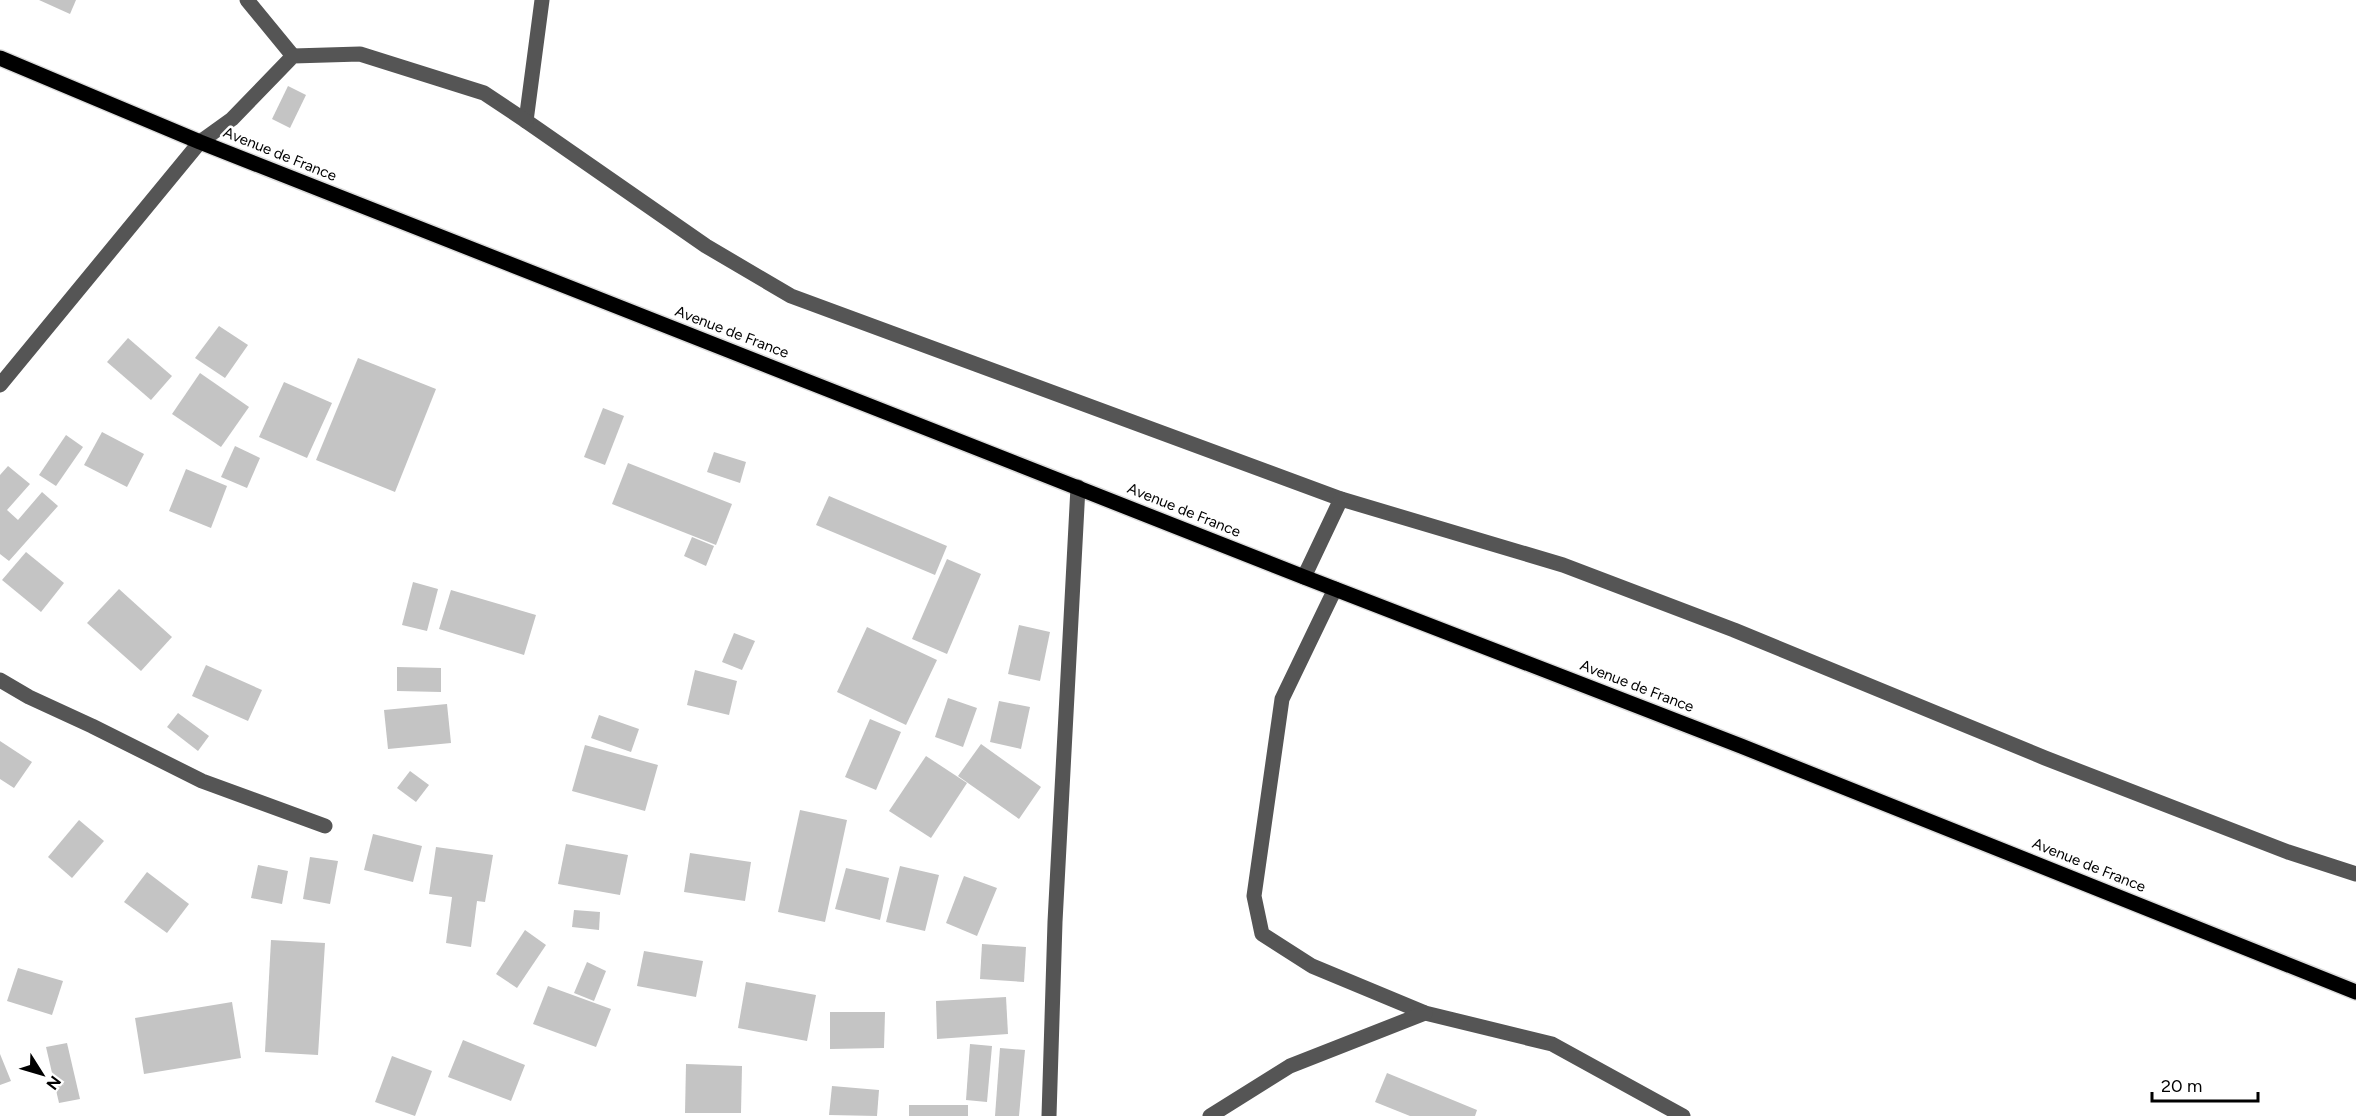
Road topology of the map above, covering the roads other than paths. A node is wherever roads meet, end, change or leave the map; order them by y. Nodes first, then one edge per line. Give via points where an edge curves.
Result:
1 (248, 0) edge
2 (542, 0) edge
3 (293, 56) junction
4 (0, 58) edge
5 (526, 121) junction
6 (200, 142) junction
7 (0, 385) edge
8 (1078, 488) junction
9 (1341, 499) junction
10 (1304, 577) junction
11 (1335, 588) junction
12 (0, 680) edge
13 (325, 826) dead end
14 (2356, 874) edge
15 (2356, 992) edge
16 (1425, 1013) junction
17 (1049, 1116) edge
18 (1210, 1116) edge
19 (1683, 1116) edge

1 - 3 street
2 - 5 street
3 - 5 street via 360,54 484,93
3 - 6 street via 232,119
4 - 6 main road, Avenue de France
5 - 9 street via 706,246 791,296
6 - 7 street
6 - 8 main road, Avenue de France
8 - 10 main road, Avenue de France
8 - 17 street
9 - 10 street
9 - 14 street via 1563,565 1734,630 2056,763
10 - 11 main road, Avenue de France
11 - 15 main road, Avenue de France
11 - 16 street via 1282,699 1254,896 1262,934 1312,966
12 - 13 street via 202,781
16 - 18 street via 1290,1066
16 - 19 street via 1552,1044

